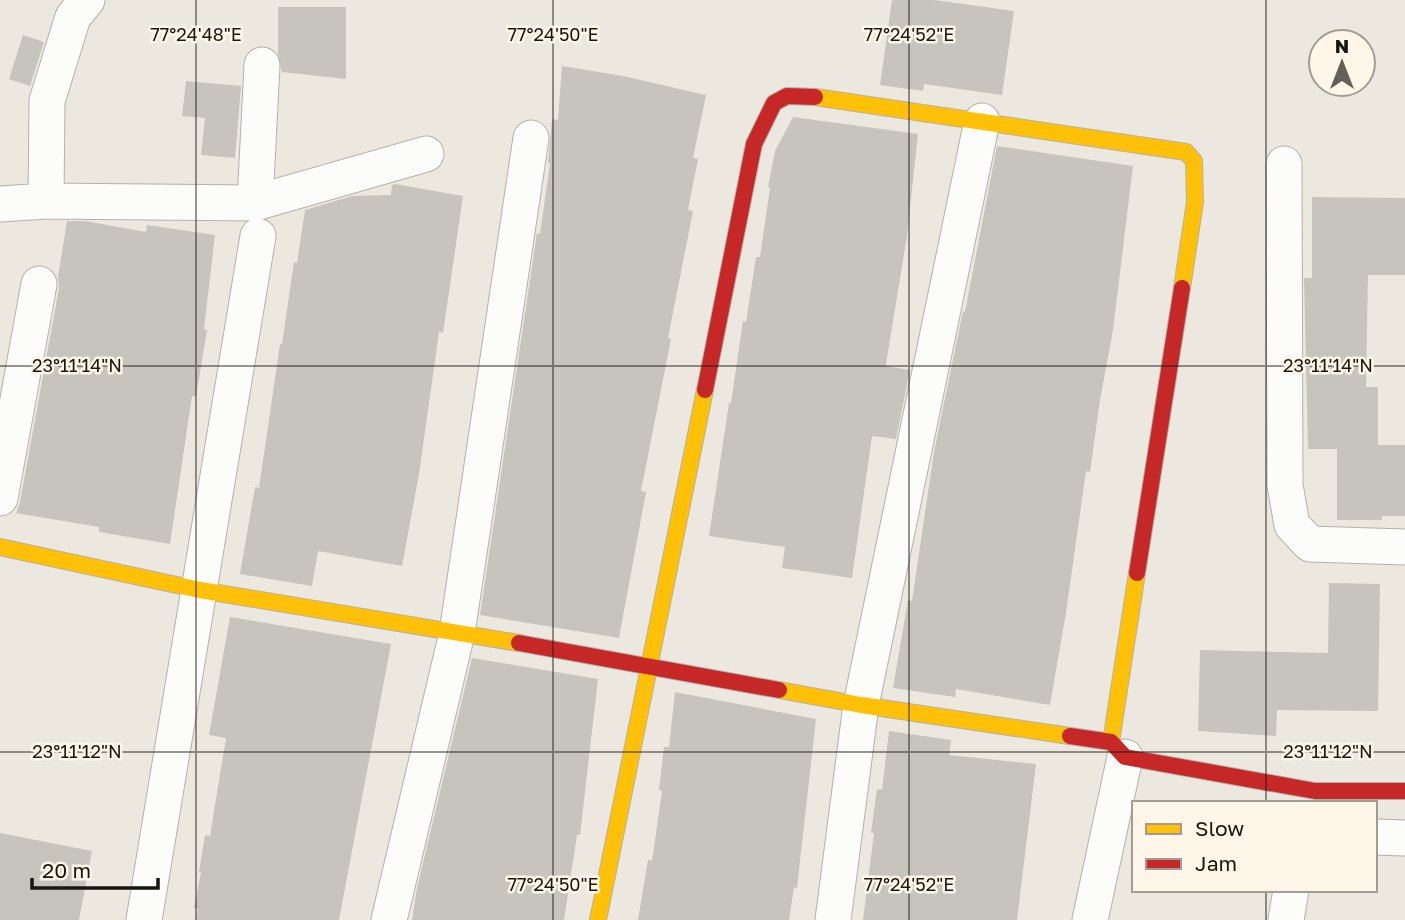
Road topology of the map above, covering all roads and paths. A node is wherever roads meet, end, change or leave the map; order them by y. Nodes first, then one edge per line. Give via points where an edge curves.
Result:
1 (87, 0) edge
2 (262, 65) dead end
3 (982, 121) junction
4 (531, 138) dead end
5 (426, 154) dead end
6 (1284, 164) dead end
7 (46, 201) junction
8 (0, 204) edge
9 (257, 220) junction
10 (39, 284) dead end
11 (0, 498) edge
12 (0, 547) edge
13 (1405, 547) edge
14 (200, 590) junction
15 (457, 633) junction
16 (649, 665) junction
17 (861, 705) junction
18 (1118, 750) junction
19 (1405, 791) edge
20 (1377, 837) edge
21 (1405, 838) edge
22 (1291, 892) edge
23 (144, 920) edge
24 (389, 920) edge
25 (598, 920) edge
26 (833, 920) edge
27 (1090, 920) edge
28 (1286, 920) edge

1 - 7 street via 74,17 47,101
2 - 9 street
3 - 16 street via 801,95 774,103 754,144
3 - 17 street
3 - 18 street via 1186,152 1194,161 1195,202
4 - 15 street
5 - 9 street
6 - 13 street via 1285,485 1292,525 1310,544
7 - 8 street
7 - 9 street
9 - 14 street
10 - 11 street
12 - 14 street
14 - 15 street
14 - 23 street
15 - 16 street
15 - 24 street
16 - 17 street
16 - 25 street
17 - 18 street
17 - 26 street
18 - 19 street via 1315,791
18 - 27 street
20 - 21 street
22 - 28 street

